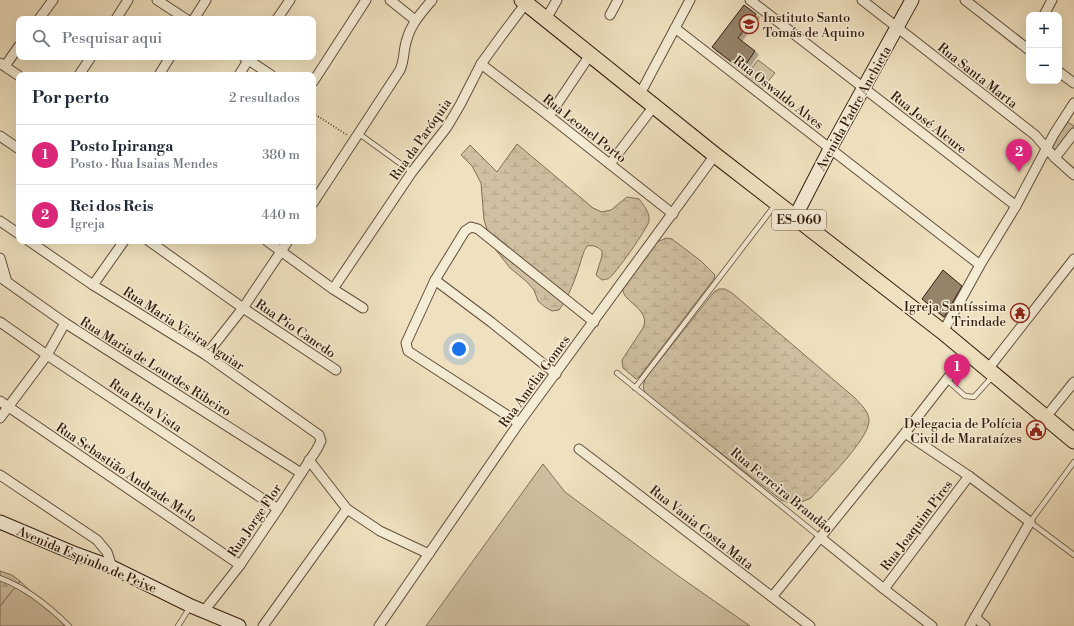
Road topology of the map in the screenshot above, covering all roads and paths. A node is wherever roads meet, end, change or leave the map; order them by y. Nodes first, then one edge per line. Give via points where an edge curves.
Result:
1 (53, 0) edge
2 (128, 0) edge
3 (156, 0) edge
4 (206, 0) edge
5 (290, 0) edge
6 (366, 0) edge
7 (390, 0) edge
8 (432, 0) edge
9 (557, 0) edge
10 (618, 0) edge
11 (690, 0) edge
12 (750, 0) edge
13 (862, 0) edge
14 (903, 0) edge
15 (912, 0) edge
16 (1052, 0) edge
17 (968, 1) edge
18 (524, 2) edge
19 (1046, 12) edge
20 (610, 14) dead end
21 (41, 16) edge
22 (118, 16) edge
23 (181, 16) edge
24 (196, 16) edge
25 (279, 16) edge
26 (546, 19) junction
27 (415, 20) junction
28 (894, 25) junction
29 (676, 28) junction
30 (1026, 45) edge
31 (16, 49) edge
32 (590, 55) junction
33 (89, 60) edge
34 (168, 60) edge
35 (247, 60) edge
36 (251, 60) edge
37 (2, 64) edge
38 (481, 64) junction
39 (81, 72) edge
40 (161, 72) edge
41 (241, 72) edge
42 (267, 72) edge
43 (16, 74) edge
44 (1062, 74) edge
45 (316, 77) edge
46 (1074, 83) edge
47 (861, 86) junction
48 (640, 94) junction
49 (1074, 103) edge
50 (654, 106) junction
51 (316, 115) edge
52 (549, 116) junction
53 (1074, 133) edge
54 (0, 136) edge
55 (356, 136) junction
56 (16, 147) edge
57 (827, 147) junction
58 (1047, 148) junction
59 (715, 155) junction
60 (1055, 158) junction
61 (610, 164) junction
62 (412, 172) junction
63 (1074, 175) edge
64 (316, 198) edge
65 (1016, 206) junction
66 (787, 211) junction
67 (673, 214) junction
68 (0, 222) edge
69 (16, 232) edge
70 (33, 244) edge
71 (122, 244) edge
72 (153, 244) edge
73 (272, 244) edge
74 (286, 244) edge
75 (282, 251) junction
76 (0, 258) edge
77 (1074, 259) edge
78 (980, 265) junction
79 (4, 280) edge
80 (436, 280) junction
81 (93, 285) junction
82 (333, 289) junction
83 (243, 308) junction
84 (363, 308) dead end
85 (0, 322) edge
86 (594, 322) junction
87 (65, 323) junction
88 (943, 332) junction
89 (968, 352) junction
90 (47, 355) junction
91 (206, 355) junction
92 (336, 370) dead end
93 (991, 372) junction
94 (617, 373) dead end
95 (556, 374) junction
96 (947, 380) junction
97 (1074, 382) edge
98 (635, 388) junction
99 (4, 404) edge
100 (0, 418) edge
101 (1045, 418) junction
102 (518, 423) junction
103 (905, 433) junction
104 (320, 441) joint
105 (1074, 441) edge
106 (579, 449) dead end
107 (309, 460) junction
108 (1074, 462) edge
109 (302, 472) junction
110 (0, 475) edge
111 (969, 476) junction
112 (278, 509) junction
113 (347, 509) junction
114 (0, 522) edge
115 (1030, 522) junction
116 (821, 538) junction
117 (429, 554) junction
118 (1074, 555) edge
119 (240, 564) junction
120 (112, 567) junction
121 (0, 578) edge
122 (884, 589) junction
123 (772, 597) junction
124 (191, 606) junction
125 (204, 611) junction
126 (975, 617) junction
127 (69, 626) edge
128 (178, 626) edge
129 (239, 626) edge
130 (263, 626) edge
131 (379, 626) edge
132 (810, 626) edge
133 (932, 626) edge
134 (970, 626) edge
135 (985, 626) edge

1 - 21 street
2 - 22 street
3 - 23 street
4 - 24 street
5 - 25 street
6 - 45 street
7 - 27 street
8 - 27 street
9 - 26 street
10 - 20 street
11 - 29 street
12 - 47 street, Rua José Alcure
13 - 28 street, Rua Santa Marta
14 - 28 street, Avenida Padre Anchieta
15 - 28 street, Avenida Padre Anchieta
16 - 19 street
17 - 30 street
18 - 26 main road, ES-060
18 - 38 street, Rua da Paróquia
26 - 32 main road, ES-060
27 - 55 street via 407,39 400,70
28 - 47 street, Avenida Padre Anchieta
28 - 58 street, Rua Santa Marta via 1035,135
29 - 48 street
29 - 57 street, Rua Oswaldo Alves
31 - 37 street
32 - 48 main road, ES-060
32 - 52 street
33 - 39 street
34 - 40 street
35 - 41 street
36 - 42 street
37 - 43 street
38 - 52 street, Rua Leonel Porto
38 - 62 street, Rua da Paróquia via 447,127
44 - 46 street
47 - 57 street, Avenida Padre Anchieta
47 - 65 street, Rua José Alcure
48 - 50 main road, ES-060
49 - 58 street
50 - 59 main road, ES-060
50 - 61 street
51 - 55 path
52 - 61 street, Rua Leonel Porto
53 - 60 street
54 - 56 street
55 - 62 lane
55 - 64 street
57 - 66 street, Avenida Padre Anchieta
57 - 78 street, Rua Oswaldo Alves
58 - 60 street, Rua Santa Marta
58 - 65 street
59 - 66 main road, ES-060
59 - 67 street, Rua Amélia Gomes
60 - 63 street, Rua Santa Marta
61 - 67 street, Rua Leonel Porto
62 - 82 street, Rua da Paróquia
65 - 78 street
66 - 88 main road, ES-060
66 - 98 lane
67 - 86 street, Rua Amélia Gomes
68 - 69 street
70 - 81 street, Rua Maria Vieira Aguiar
71 - 81 street
72 - 83 street, Rua Pio Canedo
73 - 75 street
74 - 75 street
75 - 82 street
75 - 83 street
76 - 79 street
77 - 93 street
78 - 88 street
79 - 87 street, Rua Maria de Lourdes Ribeiro
80 - 86 street via 465,231 472,227 478,229
80 - 95 street
80 - 102 street via 406,343 408,351
81 - 91 street, Rua Maria Vieira Aguiar
82 - 84 street
83 - 91 street
83 - 92 street, Rua Pio Canedo
85 - 90 street, Rua Bela Vista
86 - 95 street, Rua Amélia Gomes
87 - 90 street
87 - 109 street, Rua Maria de Lourdes Ribeiro
88 - 89 main road, ES-060
89 - 93 main road, ES-060
89 - 96 street
90 - 99 street
90 - 112 street, Rua Bela Vista
91 - 104 street, Rua Maria Vieira Aguiar via 318,433
93 - 96 lane via 974,398 965,396
93 - 101 main road, ES-060
94 - 98 lane, Rua Ferreira Brandão
95 - 102 street, Rua Amélia Gomes
96 - 103 street
97 - 101 street
98 - 116 lane, Rua Ferreira Brandão
99 - 100 street
99 - 119 street, Rua Sebastião Andrade Melo
101 - 105 main road, ES-060
102 - 117 street, Rua Amélia Gomes
103 - 111 street
103 - 116 street
104 - 107 street, Rua Jorge Flor
106 - 123 street, Rua Vania Costa Mata
107 - 109 street, Rua Jorge Flor
107 - 113 street
108 - 115 lane
109 - 112 street, Rua Jorge Flor
110 - 120 street via 97,540 107,552
111 - 115 street
111 - 122 street, Rua Joaquim Pires
112 - 119 street, Rua Jorge Flor
113 - 117 street via 380,530
113 - 130 street
114 - 120 street, Avenida Espinho de Peixe
115 - 118 lane
115 - 126 street
116 - 122 street, Rua Ferreira Brandão
116 - 123 street
117 - 131 street, Rua Amélia Gomes
119 - 125 street, Rua Jorge Flor
120 - 124 street, Avenida Espinho de Peixe
121 - 127 lane via 38,599
122 - 133 street, Rua Ferreira Brandão
123 - 132 street, Rua Vania Costa Mata
124 - 125 street, Avenida Espinho de Peixe
124 - 128 lane
125 - 129 street, Avenida Espinho de Peixe
126 - 134 street
126 - 135 street

